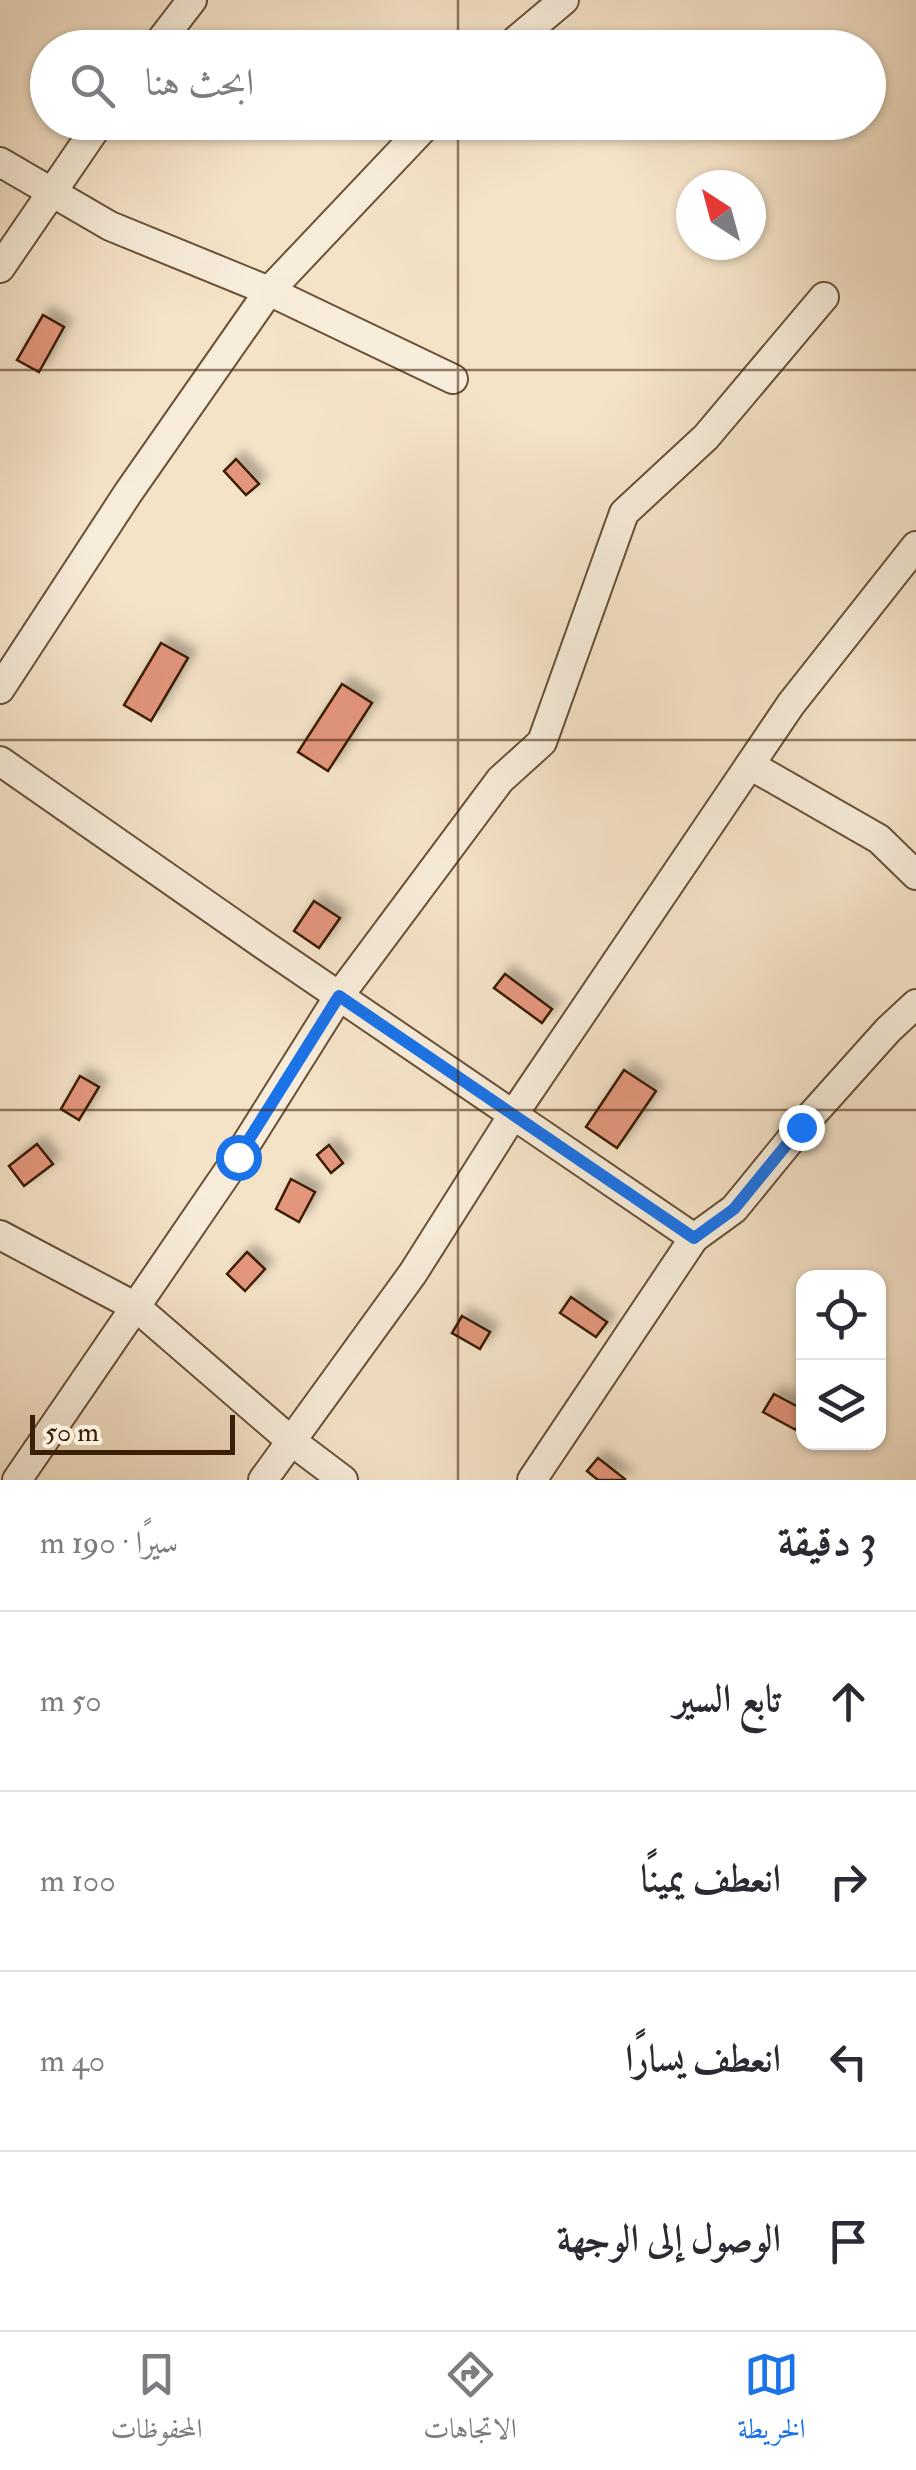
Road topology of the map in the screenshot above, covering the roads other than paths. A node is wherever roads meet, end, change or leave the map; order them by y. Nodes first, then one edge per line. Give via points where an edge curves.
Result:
1 (192, 0) edge
2 (564, 0) edge
3 (527, 13) edge
4 (169, 30) edge
5 (87, 140) edge
6 (412, 140) edge
7 (0, 162) edge
8 (51, 192) junction
9 (0, 268) edge
10 (270, 291) junction
11 (824, 297) dead end
12 (453, 379) dead end
13 (916, 546) edge
14 (0, 689) edge
15 (0, 761) edge
16 (750, 764) junction
17 (916, 875) edge
18 (339, 996) junction
19 (916, 1004) edge
20 (513, 1114) junction
21 (0, 1235) edge
22 (694, 1238) junction
23 (136, 1307) junction
24 (290, 1440) junction
25 (17, 1480) edge
26 (263, 1480) edge
27 (343, 1480) edge
28 (532, 1480) edge

1 - 4 street
2 - 3 street
5 - 8 street
6 - 10 street
7 - 8 street
8 - 9 street
8 - 10 street via 110,226
10 - 12 street
10 - 14 street
11 - 18 street via 706,438 624,513 542,742 500,780
13 - 16 street
15 - 18 street
16 - 17 street via 879,840
16 - 20 street
18 - 20 street
18 - 23 street
19 - 22 street via 734,1209
20 - 22 street
20 - 24 street via 413,1273
21 - 23 street
22 - 28 street
23 - 24 street
23 - 25 street
24 - 26 street
24 - 27 street

